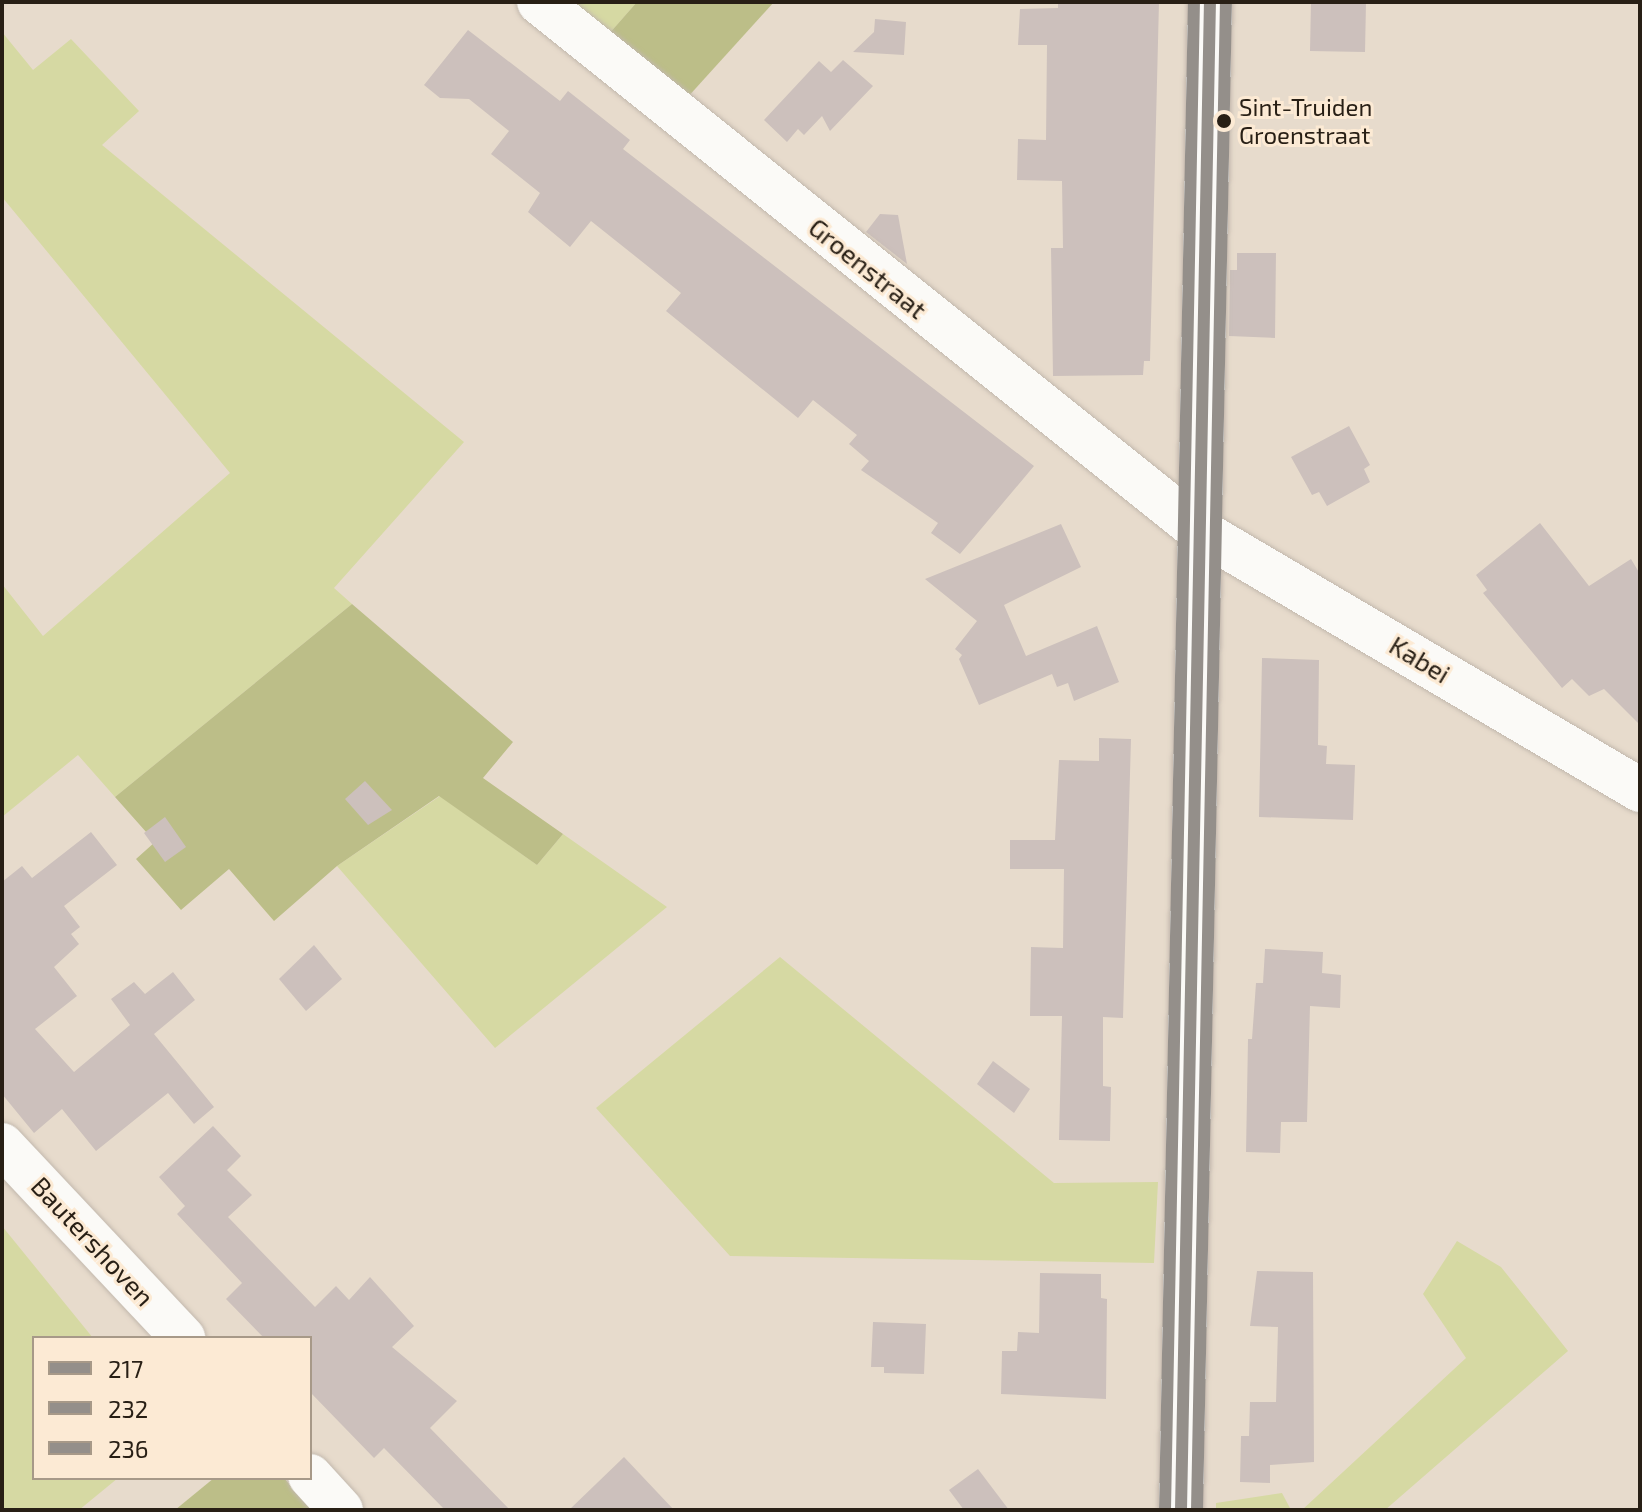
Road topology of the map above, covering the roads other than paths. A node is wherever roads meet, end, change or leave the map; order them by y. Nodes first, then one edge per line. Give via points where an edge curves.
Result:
1 (539, 2) edge
2 (1210, 2) edge
3 (1200, 531) junction
4 (1640, 790) edge
5 (2, 1145) edge
6 (181, 1336) edge
7 (312, 1478) edge
8 (341, 1510) edge
9 (1181, 1510) edge

1 - 3 street, Groenstraat
2 - 3 street
3 - 4 street, Kabei
3 - 9 street
5 - 6 street, Bautershoven
7 - 8 street

